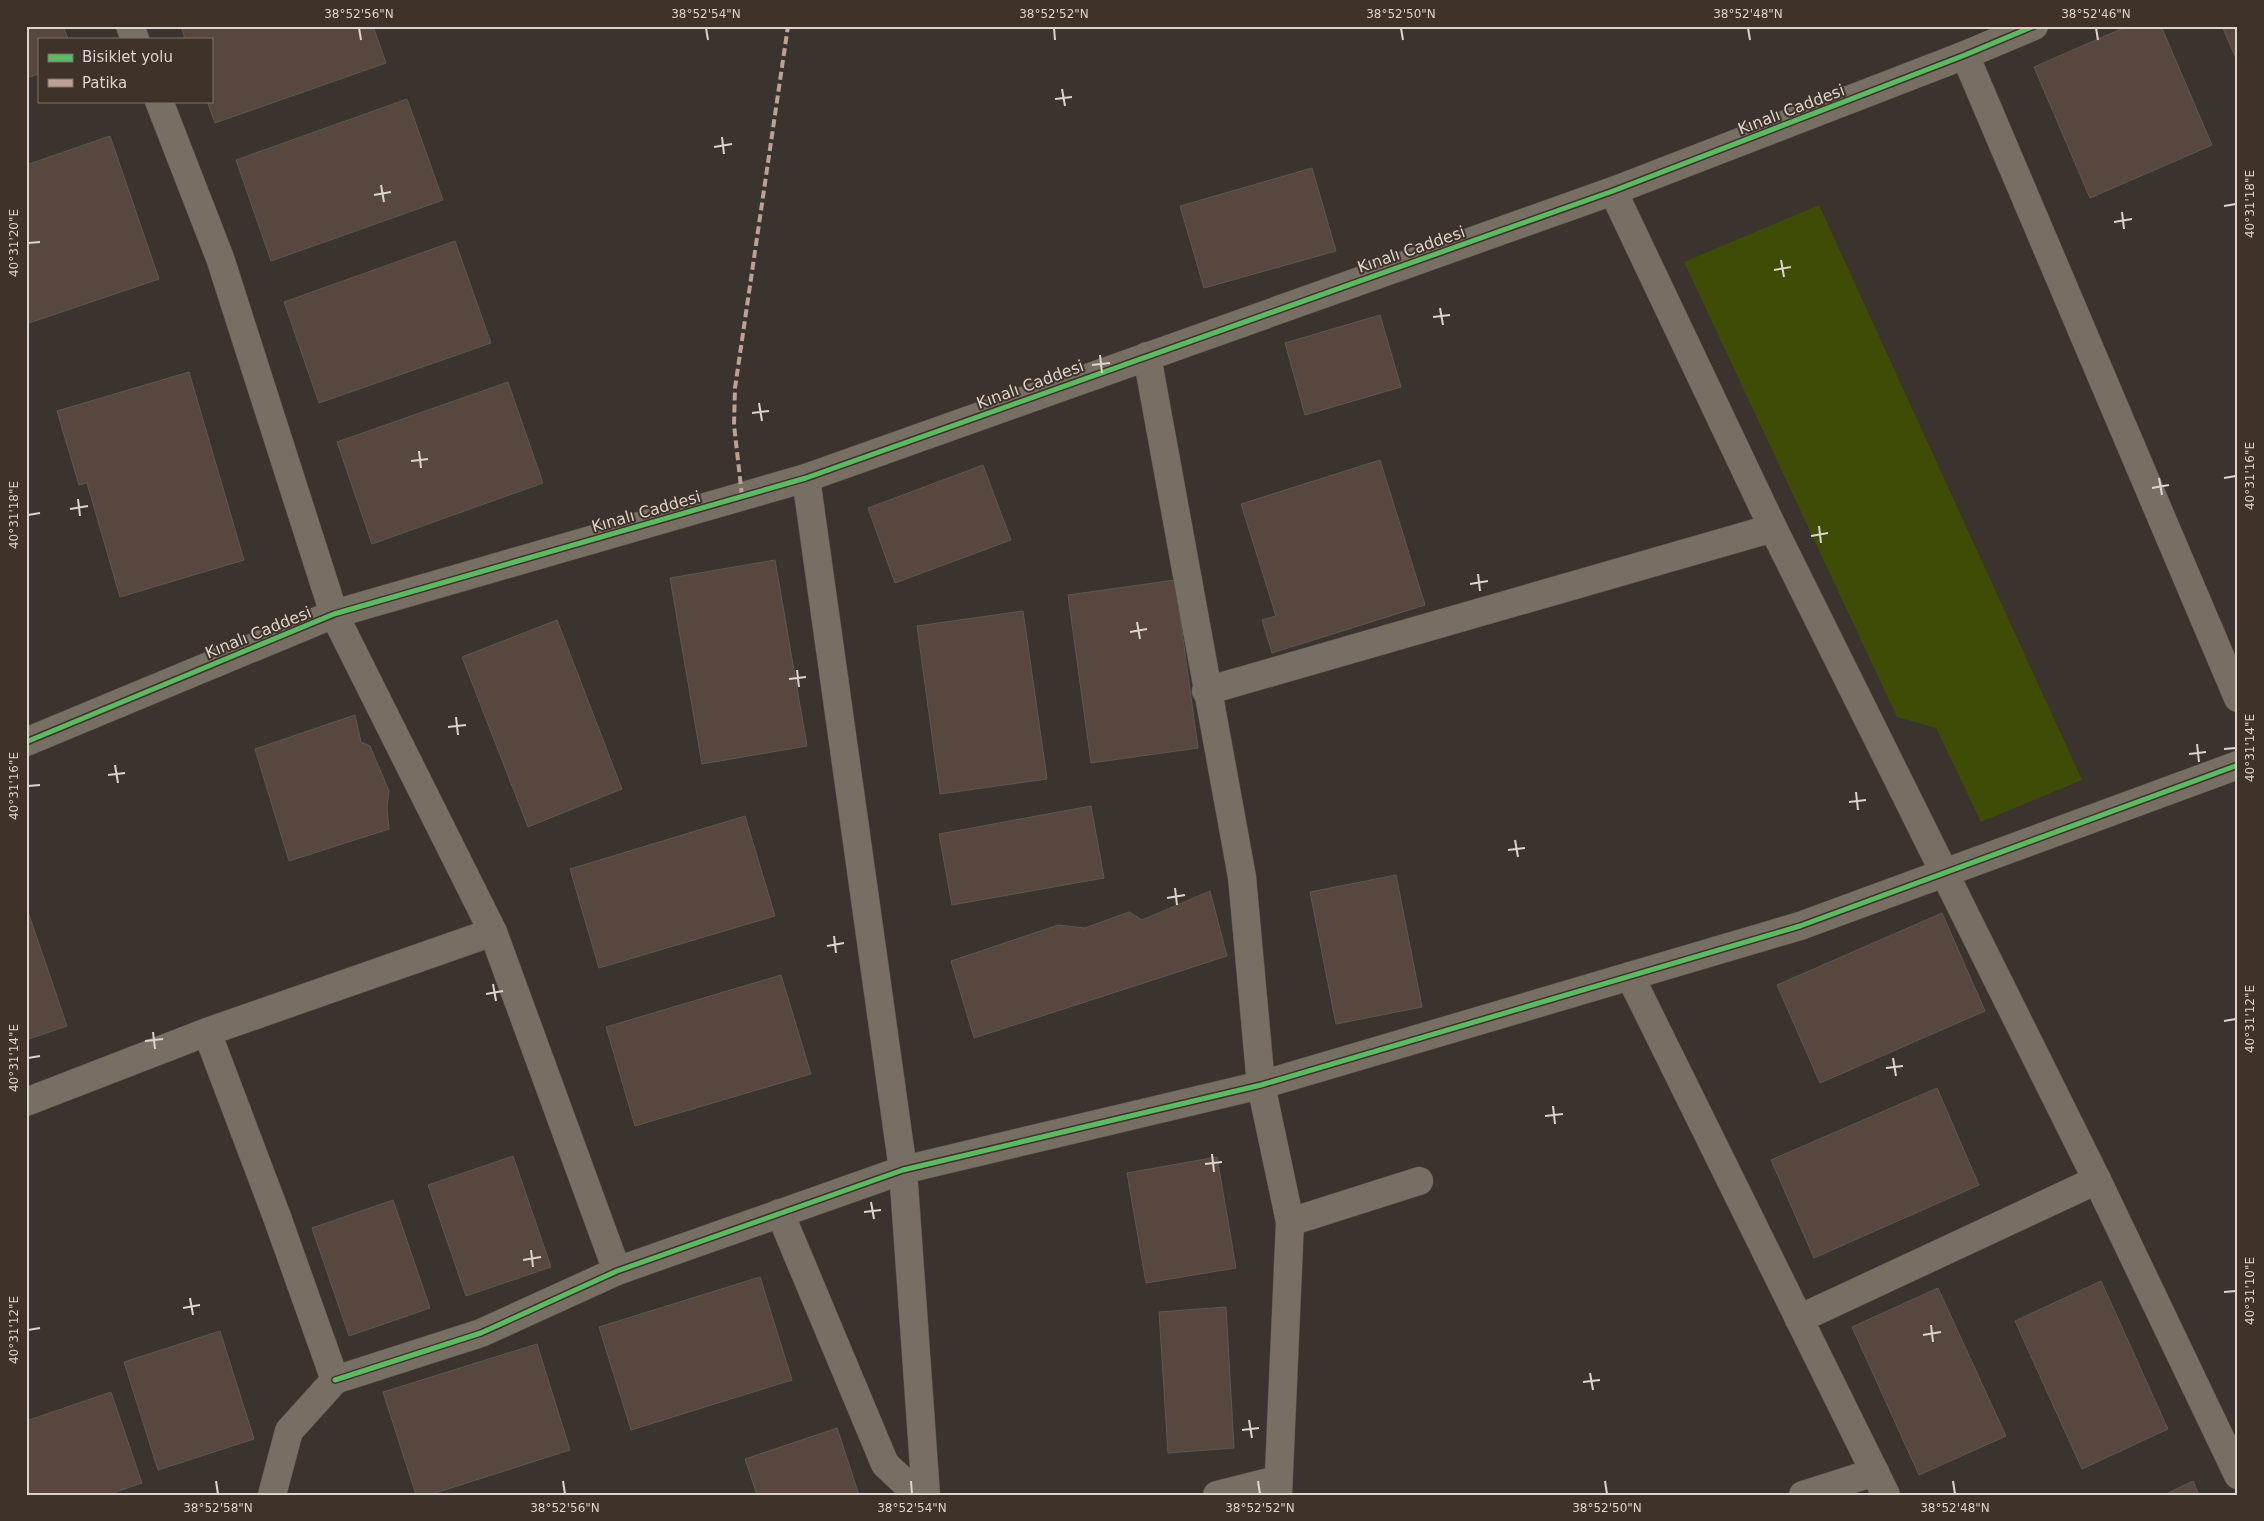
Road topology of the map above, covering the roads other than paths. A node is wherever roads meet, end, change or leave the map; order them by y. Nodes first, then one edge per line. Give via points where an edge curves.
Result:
1 (130, 26) edge
2 (2034, 26) edge
3 (135, 38) edge
4 (1965, 55) junction
5 (159, 102) edge
6 (1613, 191) junction
7 (1147, 356) junction
8 (806, 478) junction
9 (1773, 528) junction
10 (334, 614) junction
11 (1206, 691) junction
12 (2238, 698) edge
13 (26, 742) edge
14 (2238, 765) edge
15 (1945, 872) junction
16 (492, 932) junction
17 (1630, 976) junction
18 (207, 1032) junction
19 (1261, 1085) junction
20 (26, 1102) edge
21 (903, 1170) junction
22 (2098, 1180) junction
23 (1419, 1181) dead end
24 (780, 1214) junction
25 (1290, 1222) junction
26 (617, 1271) junction
27 (1799, 1319) junction
28 (335, 1380) junction
29 (2238, 1475) edge
30 (1881, 1483) edge
31 (1278, 1488) edge
32 (926, 1492) edge
33 (272, 1495) edge
34 (1217, 1495) edge
35 (1803, 1495) edge

1 - 3 street
2 - 4 street, Kınalı Caddesi
4 - 6 street, Kınalı Caddesi
4 - 12 street
5 - 10 street via 220,258
6 - 7 street, Kınalı Caddesi
6 - 9 street
7 - 8 street, Kınalı Caddesi
7 - 11 street
8 - 10 street, Kınalı Caddesi
8 - 21 street
9 - 11 street
9 - 15 street
10 - 13 street, Kınalı Caddesi
10 - 16 street
11 - 19 street via 1242,877
14 - 15 street
15 - 17 street via 1800,926
15 - 22 street
16 - 18 street
16 - 26 street
17 - 19 street
17 - 27 street
18 - 20 street
18 - 28 street
19 - 21 street
19 - 25 street
21 - 24 street
21 - 32 street
22 - 27 street
22 - 29 street
23 - 25 street
24 - 26 street
24 - 32 street via 886,1464 904,1482
25 - 31 street
26 - 28 street via 481,1333
27 - 30 street
28 - 33 street via 289,1431
30 - 35 street
31 - 34 street

